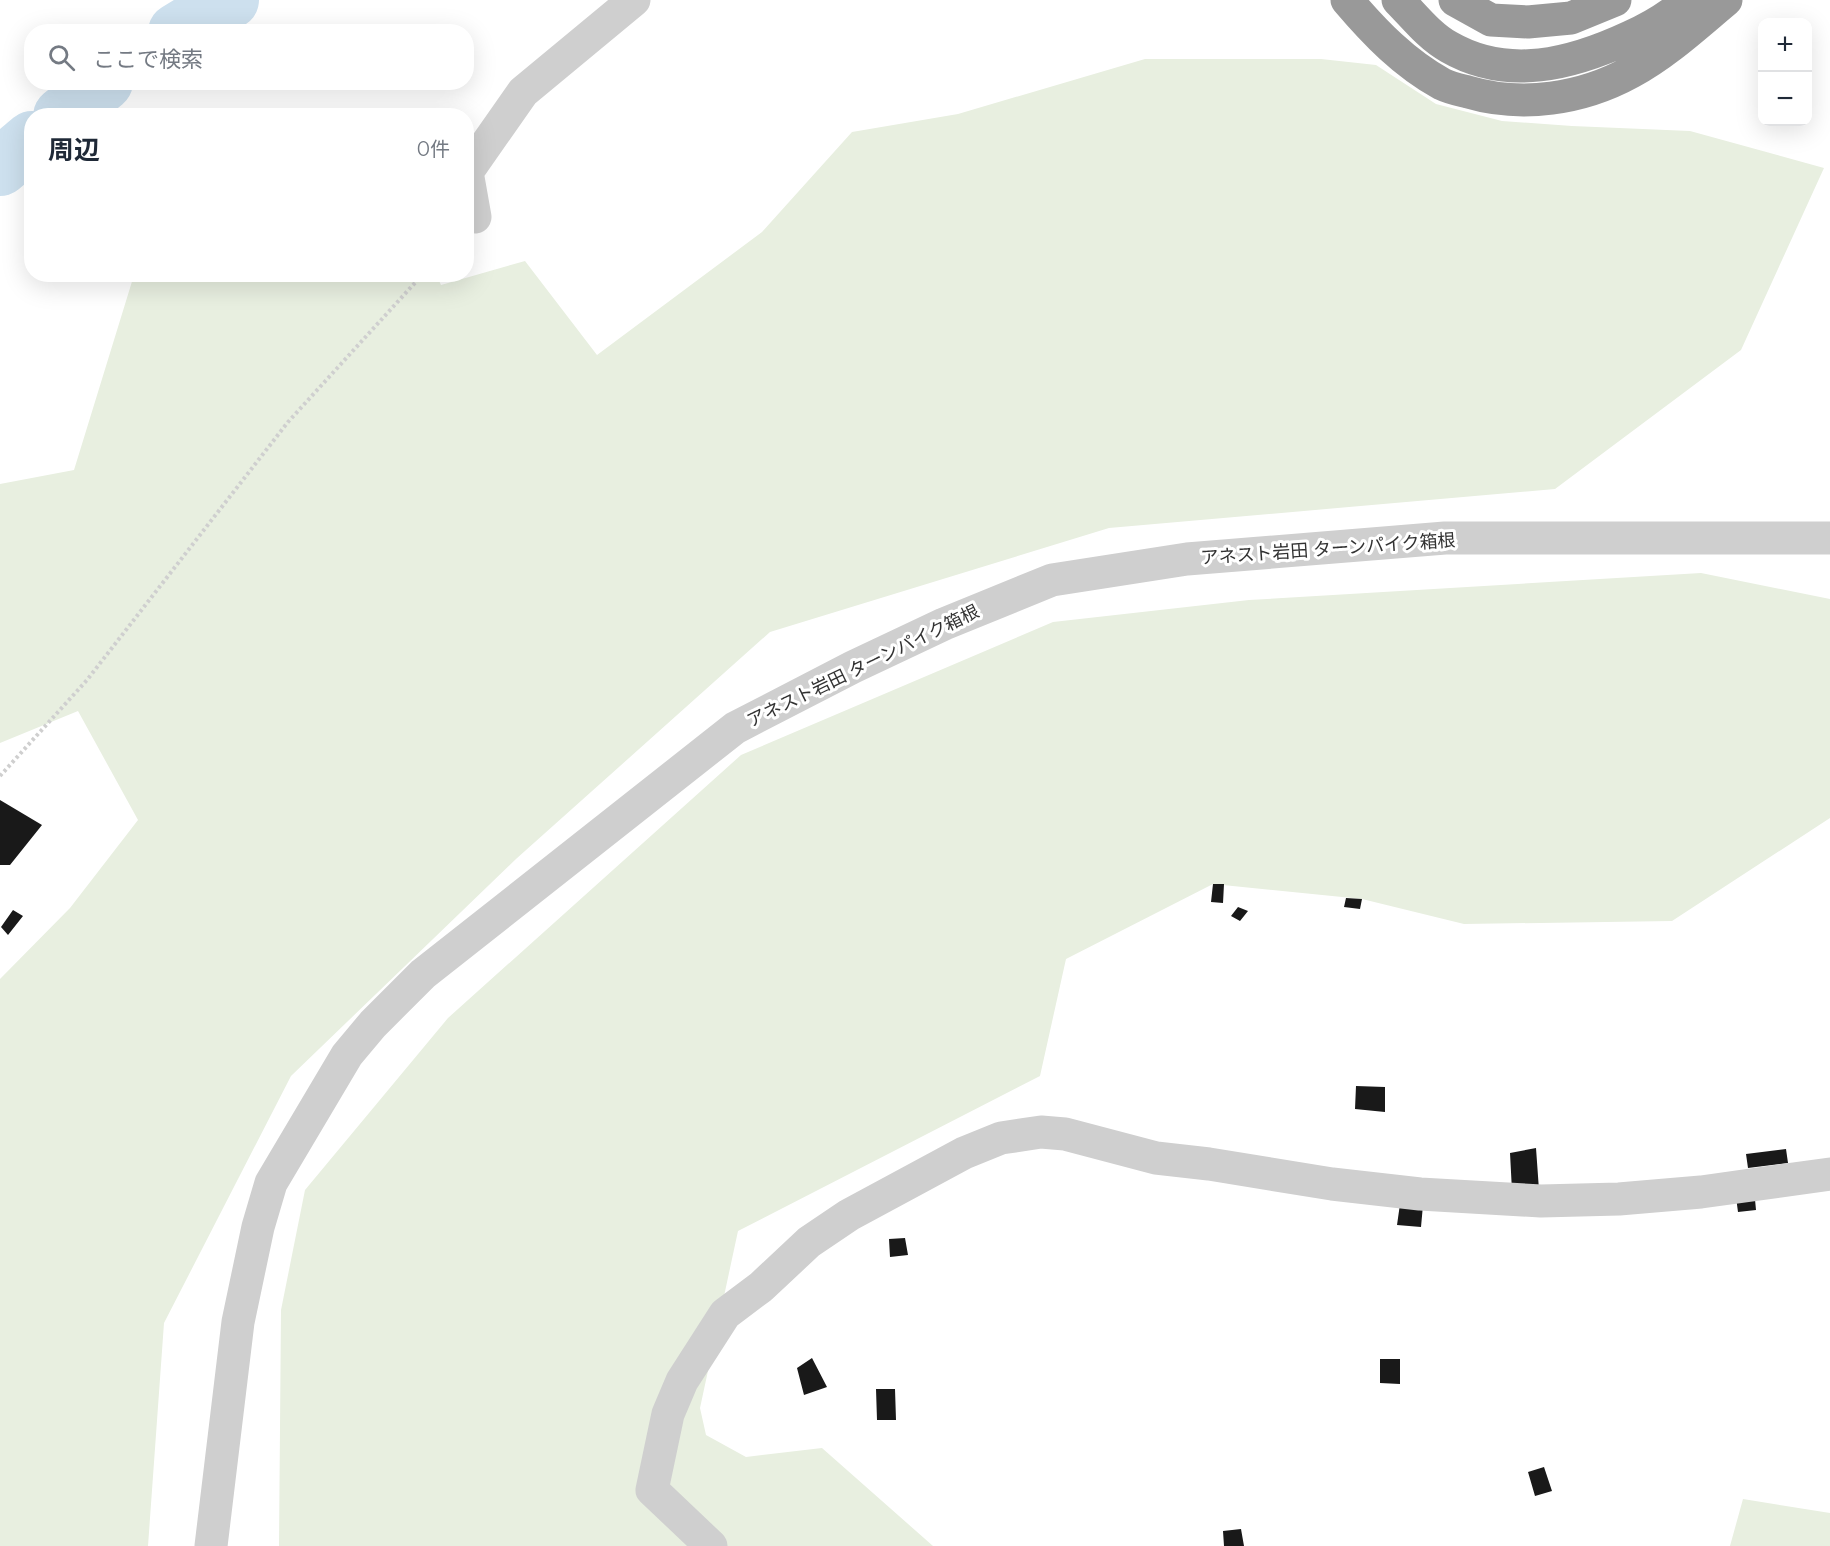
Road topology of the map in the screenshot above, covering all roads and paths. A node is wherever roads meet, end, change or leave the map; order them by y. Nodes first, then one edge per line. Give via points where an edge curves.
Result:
1 (634, 0) edge
2 (1347, 0) edge
3 (1398, 0) edge
4 (1615, 0) edge
5 (1688, 0) edge
6 (1726, 0) edge
7 (1456, 1) edge
8 (474, 162) edge
9 (474, 207) edge
10 (476, 217) dead end
11 (416, 282) edge
12 (1830, 538) edge
13 (0, 776) edge
14 (1830, 1174) edge
15 (211, 1546) edge
16 (711, 1546) edge

1 - 8 street via 523,92
2 - 6 highway via 1374,32 1407,61 1444,85 1490,99 1540,101 1582,92 1631,72 1675,43
3 - 5 highway via 1425,29 1449,47 1484,62 1526,66 1566,62 1603,50 1646,29
4 - 7 highway via 1571,18 1528,22 1491,20
9 - 10 street
11 - 13 path via 288,422 87,680
12 - 15 street, アネスト岩田 ターンパイク箱根 via 1445,538 1187,559 1052,580 944,624 735,728 423,974 347,1055 271,1183 264,1205 238,1322
14 - 16 street via 1701,1192 1541,1200 1420,1194 1332,1184 1156,1158 1065,1134 1041,1132 1000,1138 849,1215 809,1242 725,1314 677,1392 668,1414 652,1490

